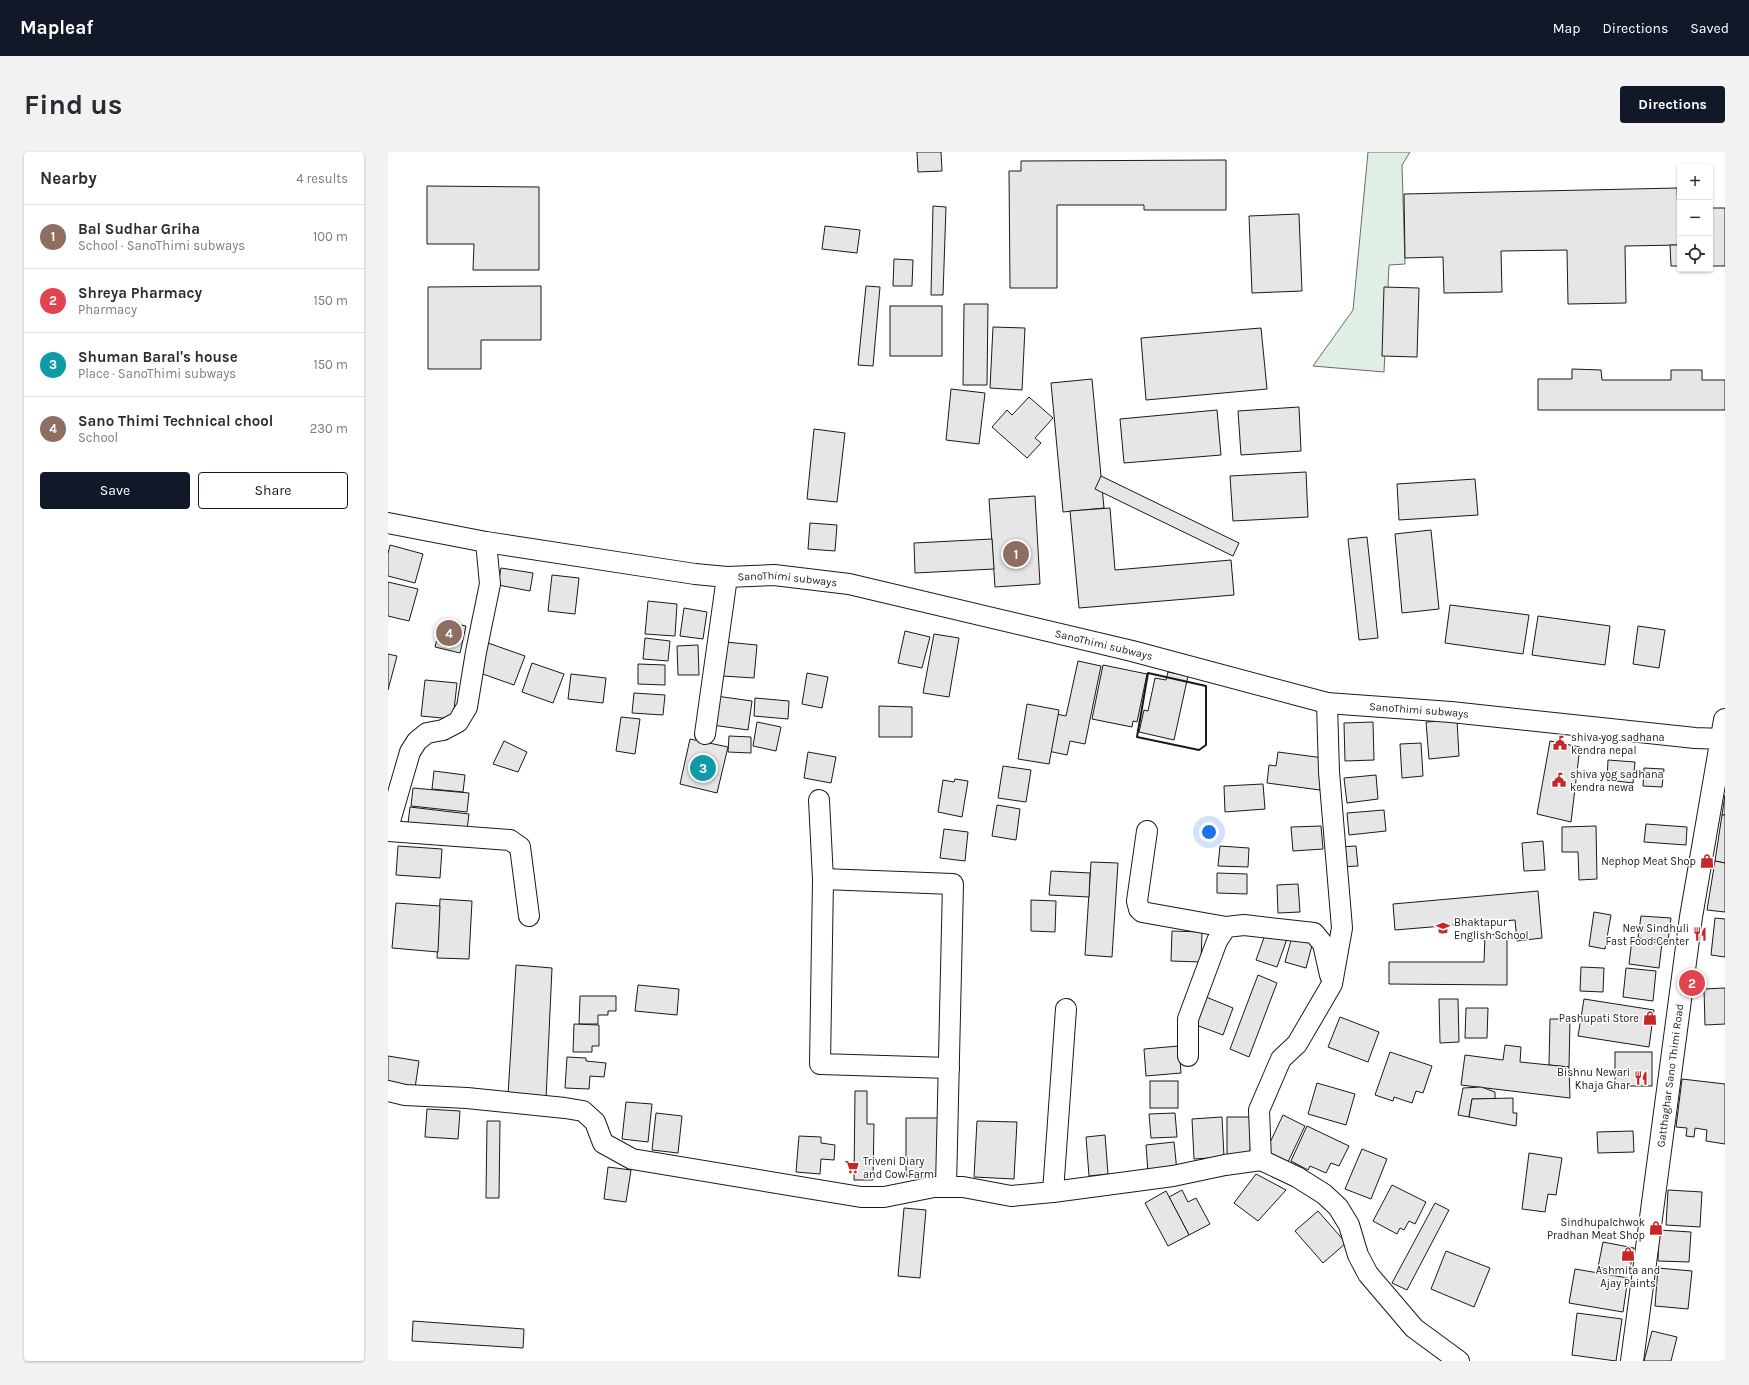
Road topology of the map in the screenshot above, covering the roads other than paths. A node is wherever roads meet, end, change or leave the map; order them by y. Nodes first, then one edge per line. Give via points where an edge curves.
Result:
1 (388, 523) edge
2 (486, 542) junction
3 (728, 577) junction
4 (1327, 703) junction
5 (1724, 733) edge
6 (705, 734) dead end
7 (819, 800) dead end
8 (388, 828) edge
9 (388, 831) edge
10 (1147, 831) dead end
11 (824, 879) junction
12 (529, 916) dead end
13 (1226, 927) junction
14 (1332, 984) junction
15 (1066, 1009) dead end
16 (1188, 1056) dead end
17 (949, 1068) junction
18 (388, 1091) edge
19 (1261, 1160) junction
20 (946, 1187) junction
21 (1053, 1192) junction
22 (1460, 1361) edge
23 (1632, 1361) edge

1 - 2 street, SanoThimi subways
2 - 3 street, SanoThimi subways
2 - 8 street via 490,584 467,707 458,722 442,730 427,733 417,740 410,752
3 - 4 street, SanoThimi subways via 774,575 849,584 1132,651
3 - 6 street
4 - 5 street, SanoThimi subways via 1451,712 1695,738
4 - 14 street via 1329,772 1342,928
5 - 23 main road, Gatthaghar Sano Thimi Road via 1691,917
7 - 11 street
9 - 12 street via 510,840 520,847
10 - 13 street via 1137,901 1139,909 1142,912
11 - 17 street via 953,884
11 - 17 street via 820,1064
13 - 14 street via 1244,925 1314,933 1323,944
13 - 16 street via 1217,941 1188,1020
14 - 19 street via 1297,1044 1281,1059 1259,1110
15 - 21 street
17 - 20 street
18 - 20 street via 405,1095 466,1098 583,1111 595,1122 603,1143 632,1159 860,1197 884,1197
19 - 21 street via 1173,1176
19 - 22 street via 1297,1177 1324,1194 1338,1207 1349,1225 1358,1254 1368,1274 1414,1328
20 - 21 street via 962,1187 1011,1196

